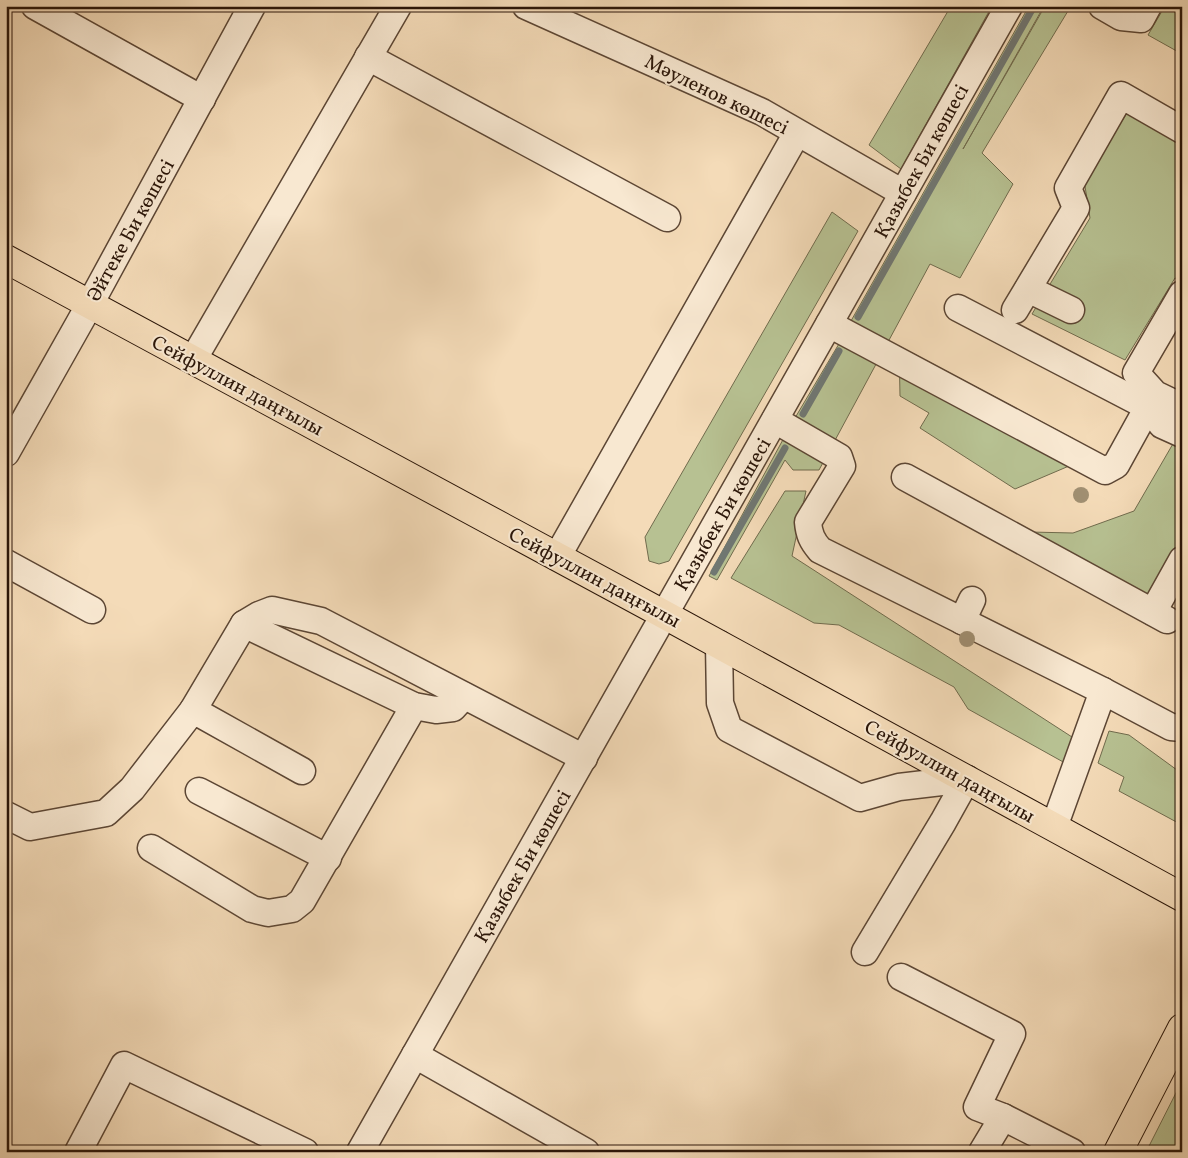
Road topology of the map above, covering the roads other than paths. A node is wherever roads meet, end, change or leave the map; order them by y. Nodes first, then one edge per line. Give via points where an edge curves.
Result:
1 (35, 6) edge
2 (252, 6) edge
3 (398, 6) edge
4 (526, 6) edge
5 (1009, 6) edge
6 (1102, 6) edge
7 (1148, 6) edge
8 (368, 57) junction
9 (202, 99) junction
10 (1182, 130) edge
11 (797, 133) junction
12 (904, 193) junction
13 (667, 218) dead end
14 (6, 259) edge
15 (1182, 294) edge
16 (90, 304) junction
17 (958, 308) dead end
18 (1071, 310) dead end
19 (829, 324) junction
20 (193, 360) junction
21 (1148, 407) junction
22 (1182, 407) edge
23 (775, 420) junction
24 (1182, 434) edge
25 (6, 454) edge
26 (904, 477) dead end
27 (557, 557) junction
28 (1182, 560) edge
29 (6, 563) edge
30 (92, 610) dead end
31 (665, 615) junction
32 (244, 624) junction
33 (719, 644) junction
34 (1103, 691) junction
35 (464, 696) junction
36 (414, 706) junction
37 (193, 710) junction
38 (1182, 728) edge
39 (584, 758) junction
40 (302, 771) dead end
41 (967, 780) junction
42 (199, 791) dead end
43 (6, 815) edge
44 (1054, 827) junction
45 (151, 848) dead end
46 (328, 858) junction
47 (1182, 897) edge
48 (865, 952) dead end
49 (901, 977) dead end
50 (1182, 1028) edge
51 (415, 1055) junction
52 (1003, 1117) junction
53 (78, 1152) edge
54 (305, 1152) edge
55 (360, 1152) edge
56 (586, 1152) edge
57 (982, 1152) edge
58 (1072, 1152) edge
59 (1118, 1152) edge

1 - 9 street
2 - 9 street, Әйтеке Би көшесі
3 - 8 street
4 - 11 street, Мәуленов көшесі via 762,112
5 - 12 street, Қазыбек Би көшесі
6 - 7 street via 1121,17 1140,18
8 - 13 street
8 - 20 street
9 - 16 street, Әйтеке Би көшесі
10 - 18 street via 1121,95 1068,188 1076,208 1022,300
11 - 12 street, Мәуленов көшесі
11 - 27 street
12 - 19 street, Қазыбек Би көшесі
14 - 16 main road, Сейфуллин даңғылы
15 - 22 street via 1136,373 1155,394
16 - 20 main road, Сейфуллин даңғылы
16 - 25 street, Әйтеке Би көшесі
17 - 21 street
19 - 21 street via 1105,472 1116,465
19 - 23 street, Қазыбек Би көшесі
20 - 27 main road, Сейфуллин даңғылы
21 - 24 street via 1162,425
23 - 31 street, Қазыбек Би көшесі
23 - 34 street via 839,457 842,466 808,522 811,537 820,550 967,610
26 - 28 street via 1160,616
27 - 31 main road, Сейфуллин даңғылы
29 - 30 street
31 - 33 main road, Сейфуллин даңғылы
31 - 39 street, Қазыбек Би көшесі
32 - 35 street via 272,610 321,621
32 - 36 street
32 - 37 street
33 - 41 main road, Сейфуллин даңғылы
33 - 41 street via 720,703 729,729 860,798 899,787
34 - 38 street via 1171,727
34 - 44 street
35 - 36 street via 453,708 436,710
35 - 39 street
36 - 46 street
37 - 40 street
37 - 43 street via 132,789 106,813 30,827
39 - 51 street, Қазыбек Би көшесі
41 - 44 main road, Сейфуллин даңғылы
41 - 48 street
42 - 46 street
44 - 47 main road, Сейфуллин даңғылы
45 - 46 street via 252,909 268,913 292,909 302,901
49 - 52 street via 1012,1034 977,1107
50 - 59 main road
51 - 55 street, Қазыбек Би көшесі
51 - 56 street
52 - 57 street
52 - 58 street
53 - 54 street via 124,1065

